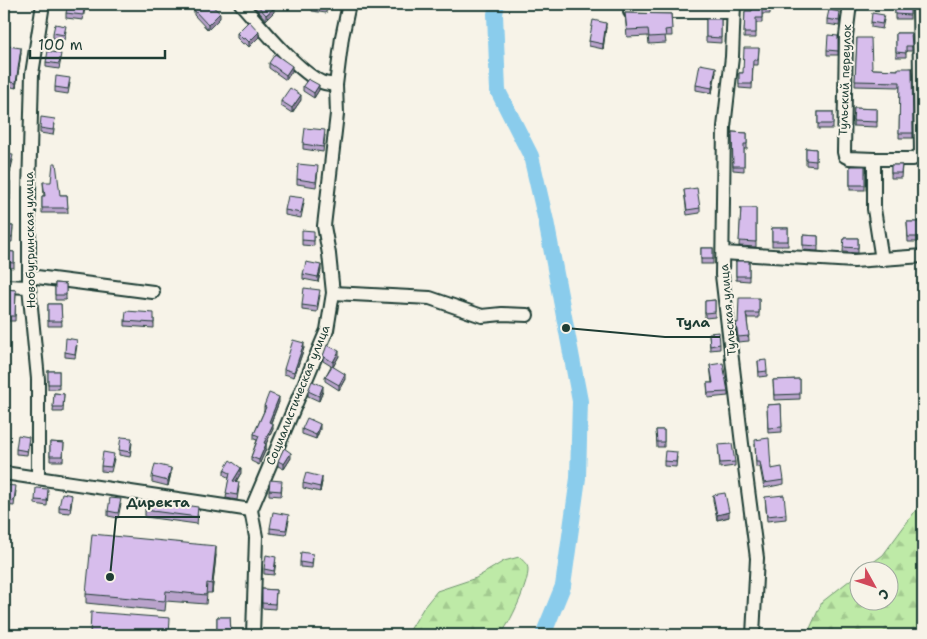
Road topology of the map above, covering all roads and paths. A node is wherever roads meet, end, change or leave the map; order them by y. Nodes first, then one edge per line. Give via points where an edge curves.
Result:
1 (43, 4) edge
2 (241, 4) edge
3 (349, 4) edge
4 (850, 4) edge
5 (918, 4) edge
6 (733, 8) edge
7 (630, 12) edge
8 (336, 85) junction
9 (874, 159) junction
10 (723, 253) junction
11 (923, 256) edge
12 (882, 260) junction
13 (29, 281) junction
14 (4, 286) edge
15 (153, 292) dead end
16 (333, 293) junction
17 (527, 315) dead end
18 (4, 473) edge
19 (38, 478) junction
20 (251, 510) junction
21 (252, 635) edge
22 (753, 635) edge

1 - 13 street, Новобугринская улица via 32,74
2 - 8 street via 312,76
3 - 8 street, Социалистическая улица
4 - 9 street, Тульский переулок via 846,36 844,152 849,158
5 - 9 street, Тульский переулок via 921,154 914,159
6 - 7 street
6 - 10 street, Тульская улица via 732,57 724,127
8 - 16 street, Социалистическая улица via 337,114 324,226
9 - 12 street via 874,209
10 - 12 street via 854,262
10 - 22 street, Тульская улица via 722,275 757,558
11 - 12 street
13 - 14 street
13 - 15 street
13 - 19 street, Новобугринская улица via 38,379
16 - 17 street via 430,298 482,316
16 - 20 street, Социалистическая улица via 327,330
18 - 19 street
19 - 20 street
20 - 21 street via 256,537

